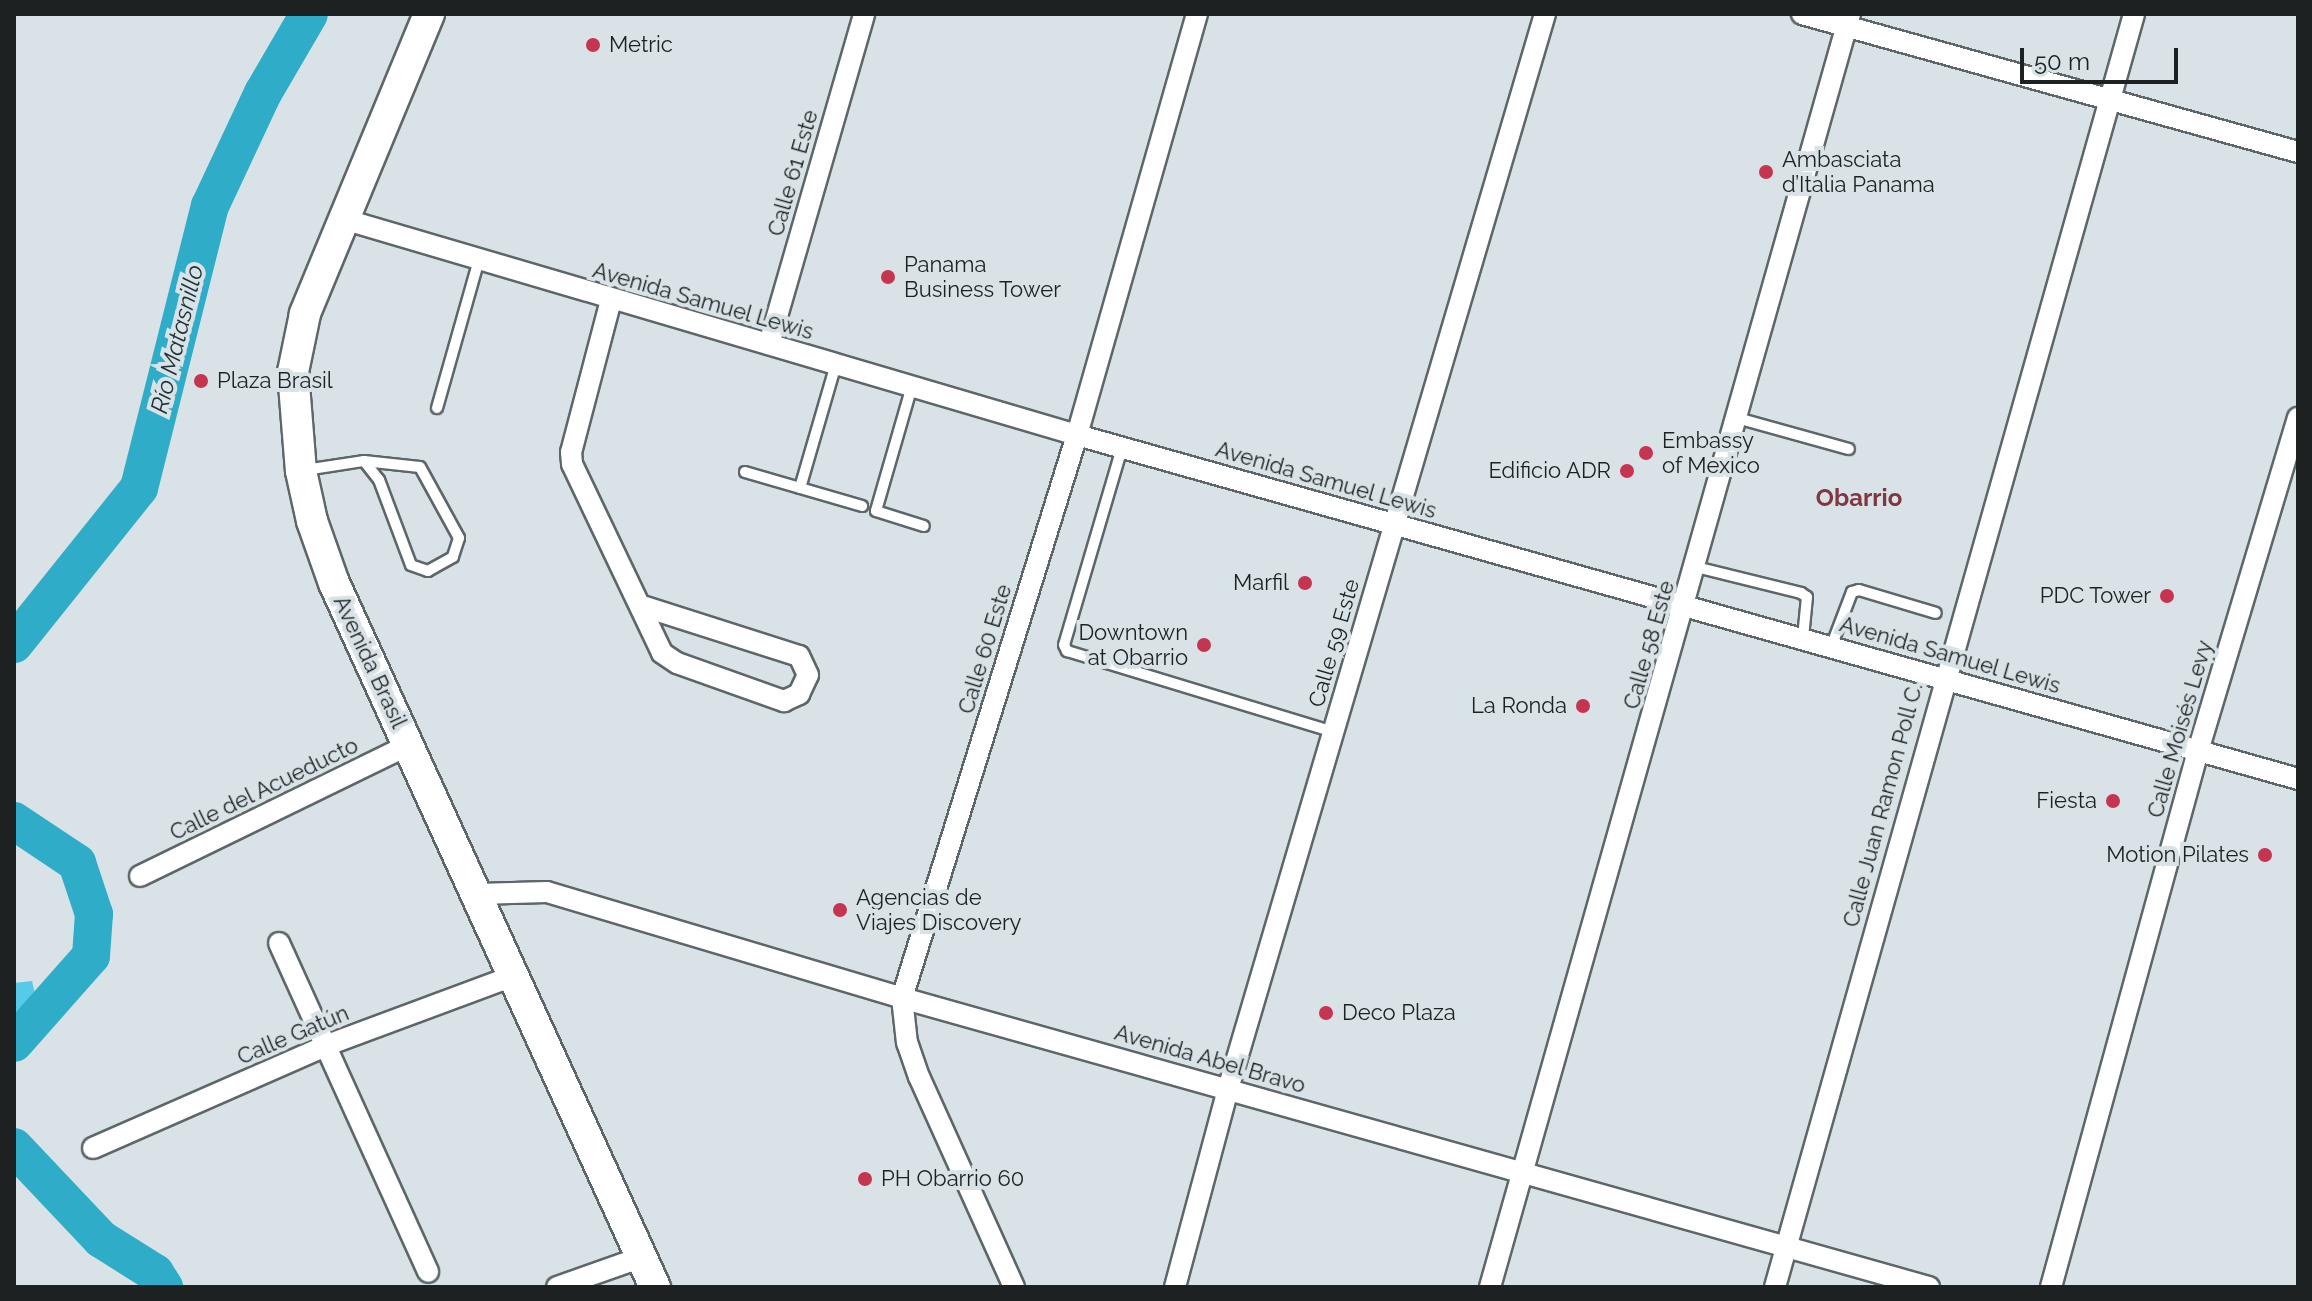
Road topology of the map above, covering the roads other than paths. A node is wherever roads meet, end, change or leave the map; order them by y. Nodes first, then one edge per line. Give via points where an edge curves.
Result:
1 (429, 14) edge
2 (864, 14) edge
3 (1197, 14) edge
4 (1545, 14) edge
5 (1802, 14) edge
6 (2134, 14) edge
7 (1848, 20) edge
8 (2110, 100) junction
9 (2298, 152) edge
10 (343, 219) junction
11 (479, 260) junction
12 (611, 300) junction
13 (769, 344) junction
14 (836, 364) junction
15 (912, 386) junction
16 (437, 408) dead end
17 (1737, 418) junction
18 (2298, 418) edge
19 (1077, 435) junction
20 (1122, 448) junction
21 (1849, 449) dead end
22 (364, 461) junction
23 (301, 471) junction
24 (745, 472) dead end
25 (800, 488) junction
26 (862, 506) dead end
27 (1393, 524) junction
28 (924, 526) dead end
29 (1696, 567) junction
30 (1686, 604) junction
31 (645, 607) junction
32 (1936, 613) dead end
33 (1803, 638) junction
34 (1831, 647) junction
35 (1943, 679) junction
36 (1334, 732) junction
37 (409, 745) junction
38 (2198, 751) junction
39 (2298, 779) edge
40 (140, 876) dead end
41 (477, 894) junction
42 (279, 943) dead end
43 (516, 975) junction
44 (902, 998) junction
45 (325, 1046) junction
46 (1228, 1089) junction
47 (93, 1148) dead end
48 (1522, 1171) junction
49 (1786, 1247) junction
50 (642, 1257) junction
51 (428, 1272) dead end
52 (557, 1287) edge
53 (655, 1287) edge
54 (1014, 1287) edge
55 (1175, 1287) edge
56 (1490, 1287) edge
57 (1775, 1287) edge
58 (1929, 1287) edge
59 (2051, 1287) edge

1 - 10 main road, Avenida Brasil
2 - 13 street, Calle 61 Este
3 - 19 street, Calle 60 Este
4 - 27 street, Calle 59 Este
5 - 7 street
6 - 8 street, Calle Juan Ramon Poll C.
7 - 8 street
7 - 17 street, Calle 58 Este
8 - 9 street
8 - 35 street, Calle Juan Ramon Poll C.
10 - 11 street, Avenida Samuel Lewis
10 - 23 main road, Avenida Brasil via 305,314 293,372
11 - 12 street, Avenida Samuel Lewis
11 - 16 lane
12 - 13 street, Avenida Samuel Lewis
12 - 31 street via 572,464
13 - 14 street, Avenida Samuel Lewis
14 - 15 street, Avenida Samuel Lewis
14 - 25 lane
15 - 19 street, Avenida Samuel Lewis
15 - 28 lane via 876,511
17 - 21 lane
17 - 29 street, Calle 58 Este
18 - 38 street, Calle Moisés Levy
19 - 20 street, Avenida Samuel Lewis
19 - 44 street, Calle 60 Este
20 - 27 street, Avenida Samuel Lewis
20 - 36 lane via 1064,645 1067,651
22 - 22 lane via 379,480 411,565 428,571 453,557 459,538 426,471
22 - 23 lane
23 - 37 main road, Avenida Brasil via 334,583
24 - 25 lane
25 - 26 lane
27 - 30 street, Avenida Samuel Lewis
27 - 36 street, Calle 59 Este
29 - 30 street, Calle 58 Este
29 - 33 lane via 1801,593 1807,597
30 - 33 street, Avenida Samuel Lewis
30 - 48 street, Calle 58 Este
31 - 31 street via 662,653 677,663 784,701 799,694 808,675 799,656
32 - 34 lane via 1852,592
33 - 34 street, Avenida Samuel Lewis
34 - 35 street, Avenida Samuel Lewis
35 - 38 street, Avenida Samuel Lewis
35 - 49 street, Calle Juan Ramon Poll C.
36 - 46 street, Calle 59 Este
37 - 40 street, Calle del Acueducto
37 - 41 main road, Avenida Brasil
38 - 39 street, Avenida Samuel Lewis
38 - 59 street, Calle Moisés Levy
41 - 43 main road, Avenida Brasil
41 - 44 street, Avenida Abel Bravo via 547,892
42 - 45 street
43 - 45 street, Calle Gatún
43 - 50 main road, Avenida Brasil
44 - 46 street, Avenida Abel Bravo
44 - 54 street, Calle 60 Este via 907,1043 919,1077
45 - 47 street, Calle Gatún
45 - 51 street
46 - 48 street, Avenida Abel Bravo
46 - 55 street, Calle 59 Este
48 - 49 street, Avenida Abel Bravo
48 - 56 street, Calle 58 Este
49 - 57 street, Calle Juan Ramon Poll C.
49 - 58 street, Avenida Abel Bravo
50 - 52 street
50 - 53 main road, Avenida Brasil

